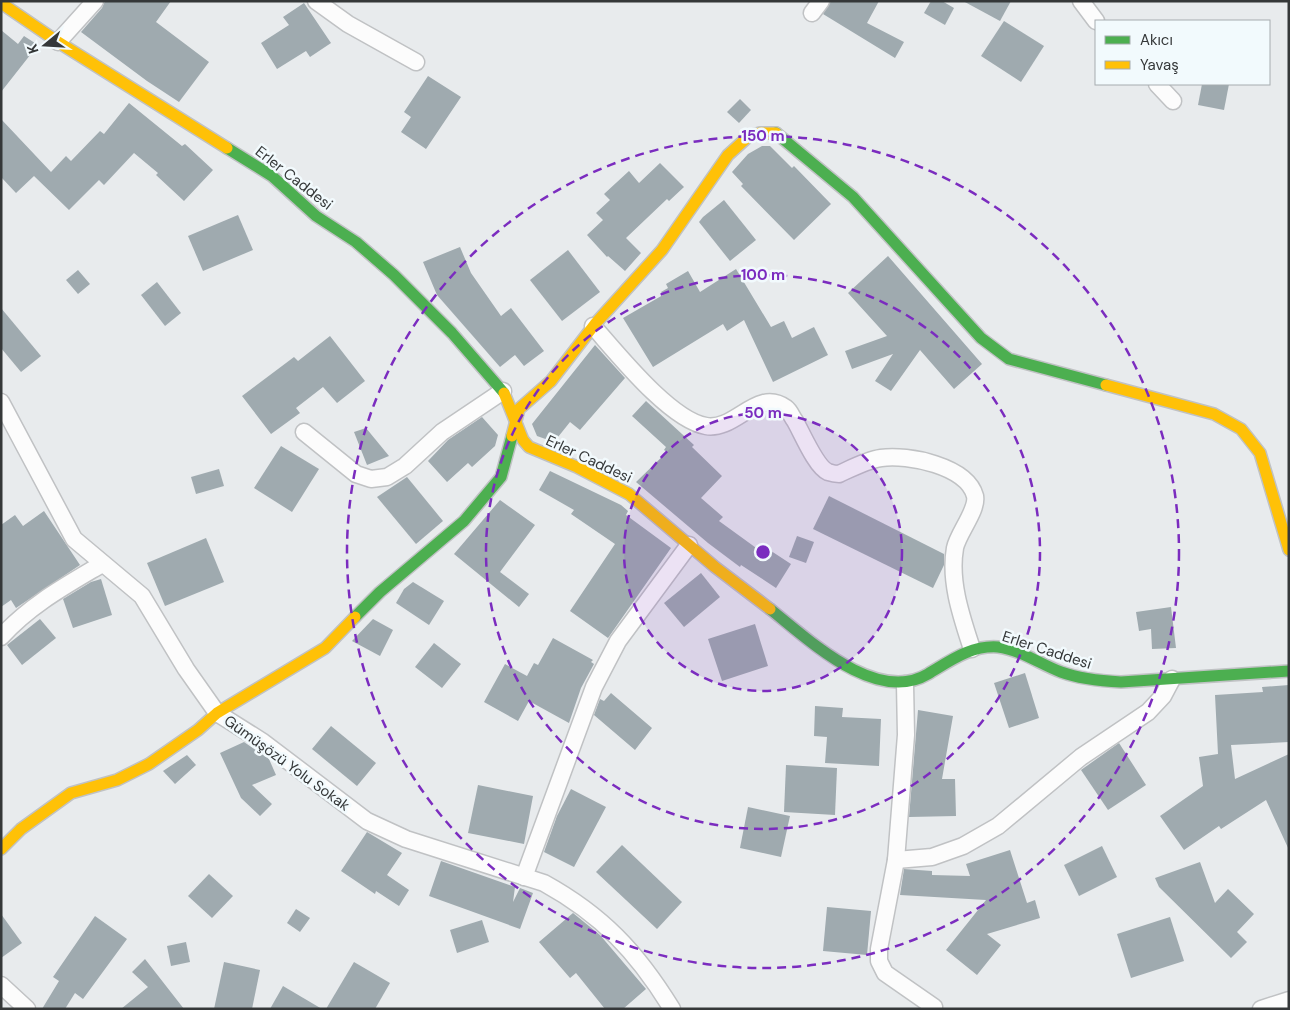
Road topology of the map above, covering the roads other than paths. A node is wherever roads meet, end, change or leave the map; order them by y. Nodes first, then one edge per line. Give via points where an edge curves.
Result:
1 (95, 1) edge
2 (316, 1) edge
3 (1081, 1) edge
4 (1, 3) edge
5 (1095, 20) edge
6 (58, 42) junction
7 (416, 62) dead end
8 (1158, 85) edge
9 (1173, 100) dead end
10 (593, 326) junction
11 (503, 391) junction
12 (1, 402) edge
13 (516, 419) junction
14 (304, 432) dead end
15 (689, 544) junction
16 (1289, 550) edge
17 (102, 564) junction
18 (1, 637) edge
19 (972, 649) junction
20 (1289, 672) edge
21 (1172, 679) junction
22 (905, 684) junction
23 (217, 714) junction
24 (1, 849) edge
25 (896, 860) junction
26 (524, 877) junction
27 (1, 985) edge
28 (1289, 1000) edge
29 (934, 1007) dead end
30 (27, 1009) edge
31 (672, 1009) edge
32 (1261, 1009) edge

1 - 6 street
2 - 7 street via 348,24
3 - 5 street
4 - 6 street, Erler Caddesi
6 - 11 street, Erler Caddesi via 272,176 316,216 356,242 394,275
8 - 9 street
10 - 13 street via 545,388 520,409
10 - 16 street via 671,240 737,146 749,136 765,131 779,133 854,197 981,338 1009,359 1214,414 1241,429 1260,453
10 - 19 street via 634,373 694,423 709,427 727,423 759,403 770,402 787,409 827,472 839,474 880,458 901,458 946,468 967,482 975,496 974,509 955,548 954,576
11 - 13 street, Erler Caddesi
11 - 14 street via 442,432 405,466 387,477 371,479 356,474
12 - 17 street, Gümüşözü Yolu Sokak via 74,539
13 - 15 street, Erler Caddesi via 529,447 622,490
13 - 23 street via 501,477 464,520 380,592 324,648
15 - 22 street, Erler Caddesi via 832,657 872,677
15 - 26 street via 618,641 594,687
17 - 18 street via 43,599
17 - 23 street, Gümüşözü Yolu Sokak via 142,596 186,670
19 - 21 street, Erler Caddesi via 991,647 1012,651 1059,671 1094,680
19 - 22 street, Erler Caddesi via 919,680
20 - 21 street, Erler Caddesi
21 - 25 street via 1148,712 1081,757 998,826 964,846 932,857
22 - 25 street via 906,735
23 - 24 street via 150,764 117,780 71,794 21,829
23 - 26 street, Gümüşözü Yolu Sokak via 263,742 367,821 406,839
25 - 29 street via 879,961 885,973
26 - 31 street, Gümüşözü Yolu Sokak via 544,883 591,912 640,961
27 - 30 street
28 - 32 street

